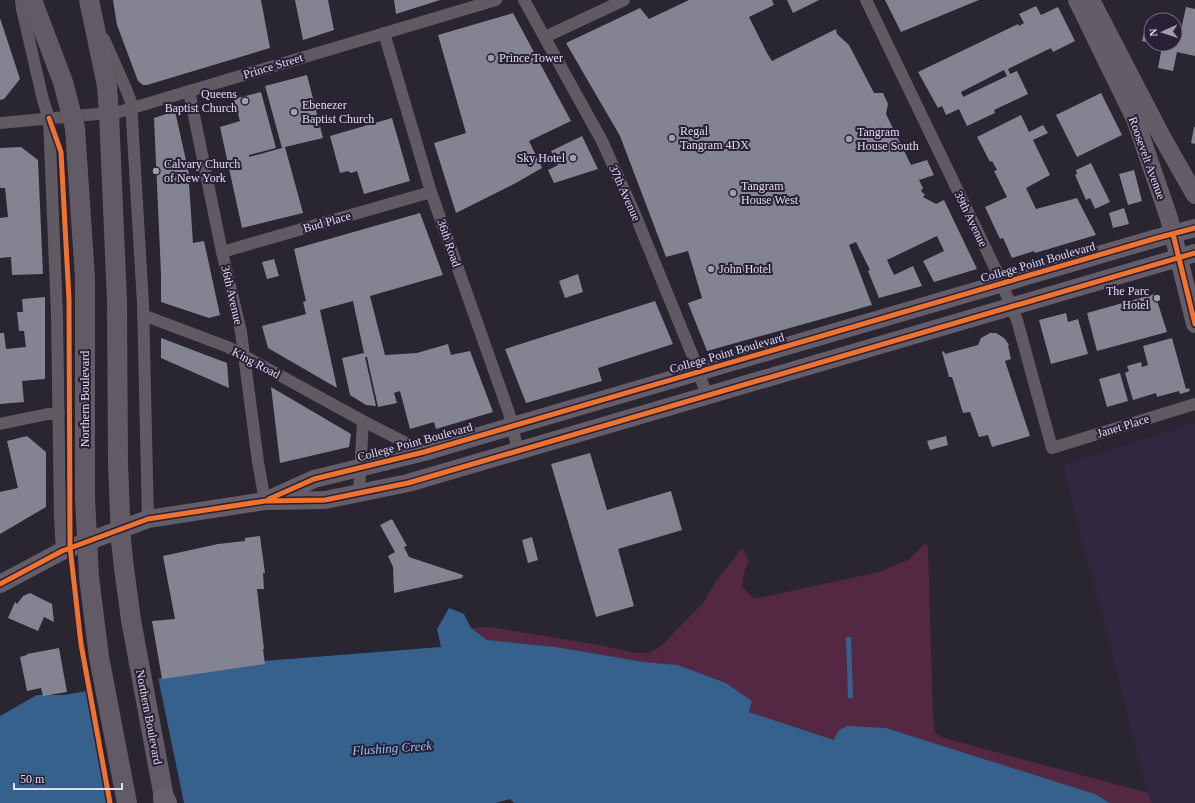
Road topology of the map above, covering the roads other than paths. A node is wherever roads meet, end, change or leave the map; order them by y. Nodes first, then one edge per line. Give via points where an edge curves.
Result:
1 (21, 0) edge
2 (32, 0) edge
3 (496, 0) edge
4 (524, 0) edge
5 (624, 0) edge
6 (866, 0) edge
7 (1077, 0) edge
8 (1091, 0) edge
9 (90, 5) edge
10 (384, 33) junction
11 (545, 38) junction
12 (189, 91) junction
13 (131, 108) junction
14 (109, 113) junction
15 (73, 116) junction
16 (49, 118) junction
17 (0, 123) edge
18 (431, 192) junction
19 (1195, 195) edge
20 (1195, 228) edge
21 (1173, 234) junction
22 (222, 252) junction
23 (1187, 255) edge
24 (1001, 283) junction
25 (1011, 306) junction
26 (143, 315) junction
27 (1195, 324) edge
28 (243, 355) junction
29 (699, 372) junction
30 (707, 396) junction
31 (1195, 404) edge
32 (59, 413) junction
33 (363, 421) junction
34 (0, 424) edge
35 (512, 426) junction
36 (1052, 448) joint
37 (518, 451) junction
38 (424, 452) junction
39 (361, 468) junction
40 (359, 493) junction
41 (265, 501) junction
42 (148, 519) junction
43 (62, 551) junction
44 (0, 584) edge
45 (165, 802) edge
46 (127, 803) edge

1 - 16 street
2 - 15 main road, Northern Boulevard
3 - 10 street, Prince Street
4 - 11 street, 37th Avenue
5 - 11 street
6 - 24 street, 39th Avenue
7 - 21 main road, Roosevelt Avenue via 1135,119
8 - 19 main road, Roosevelt Avenue
9 - 13 street, Northern Boulevard via 126,89
9 - 14 main road, Northern Boulevard
10 - 12 street, Prince Street
10 - 18 street, 36th Road
11 - 29 street, 37th Avenue via 602,141 634,212
12 - 13 street, Prince Street
12 - 22 street, 36th Avenue
13 - 14 street, Prince Street
13 - 26 street, Northern Boulevard
14 - 15 street, Prince Street
14 - 45 main road, Northern Boulevard via 117,301 118,488 124,568 131,620
15 - 16 street, Prince Street
15 - 46 main road, Northern Boulevard via 78,153 85,302 85,498 89,577 102,676
16 - 17 street, Prince Street
16 - 32 street
18 - 22 street, Bud Place
18 - 35 street, 36th Road
20 - 21 main road, College Point Boulevard
21 - 23 main road, Roosevelt Avenue
21 - 24 main road, College Point Boulevard
22 - 28 street, 36th Avenue via 241,332
23 - 25 main road, College Point Boulevard
23 - 27 main road, Roosevelt Avenue
24 - 25 street, 39th Avenue
24 - 29 main road, College Point Boulevard
25 - 30 main road, College Point Boulevard
25 - 36 street, 39th Avenue
26 - 28 street, King Road
26 - 42 street, Northern Boulevard
28 - 33 street, King Road
28 - 41 street, 36th Avenue
29 - 30 street, 37th Avenue
29 - 35 main road, College Point Boulevard
30 - 37 main road, College Point Boulevard
31 - 36 street, Janet Place
32 - 34 street
32 - 43 street
33 - 38 street, King Road
33 - 39 street
35 - 37 street, 36th Road
35 - 38 main road, College Point Boulevard
37 - 40 main road, College Point Boulevard via 408,483
38 - 39 main road, College Point Boulevard
39 - 40 street
39 - 41 main road, College Point Boulevard via 314,479
40 - 41 main road, College Point Boulevard via 326,500
41 - 42 main road, College Point Boulevard
42 - 43 main road, College Point Boulevard
43 - 44 main road, College Point Boulevard

